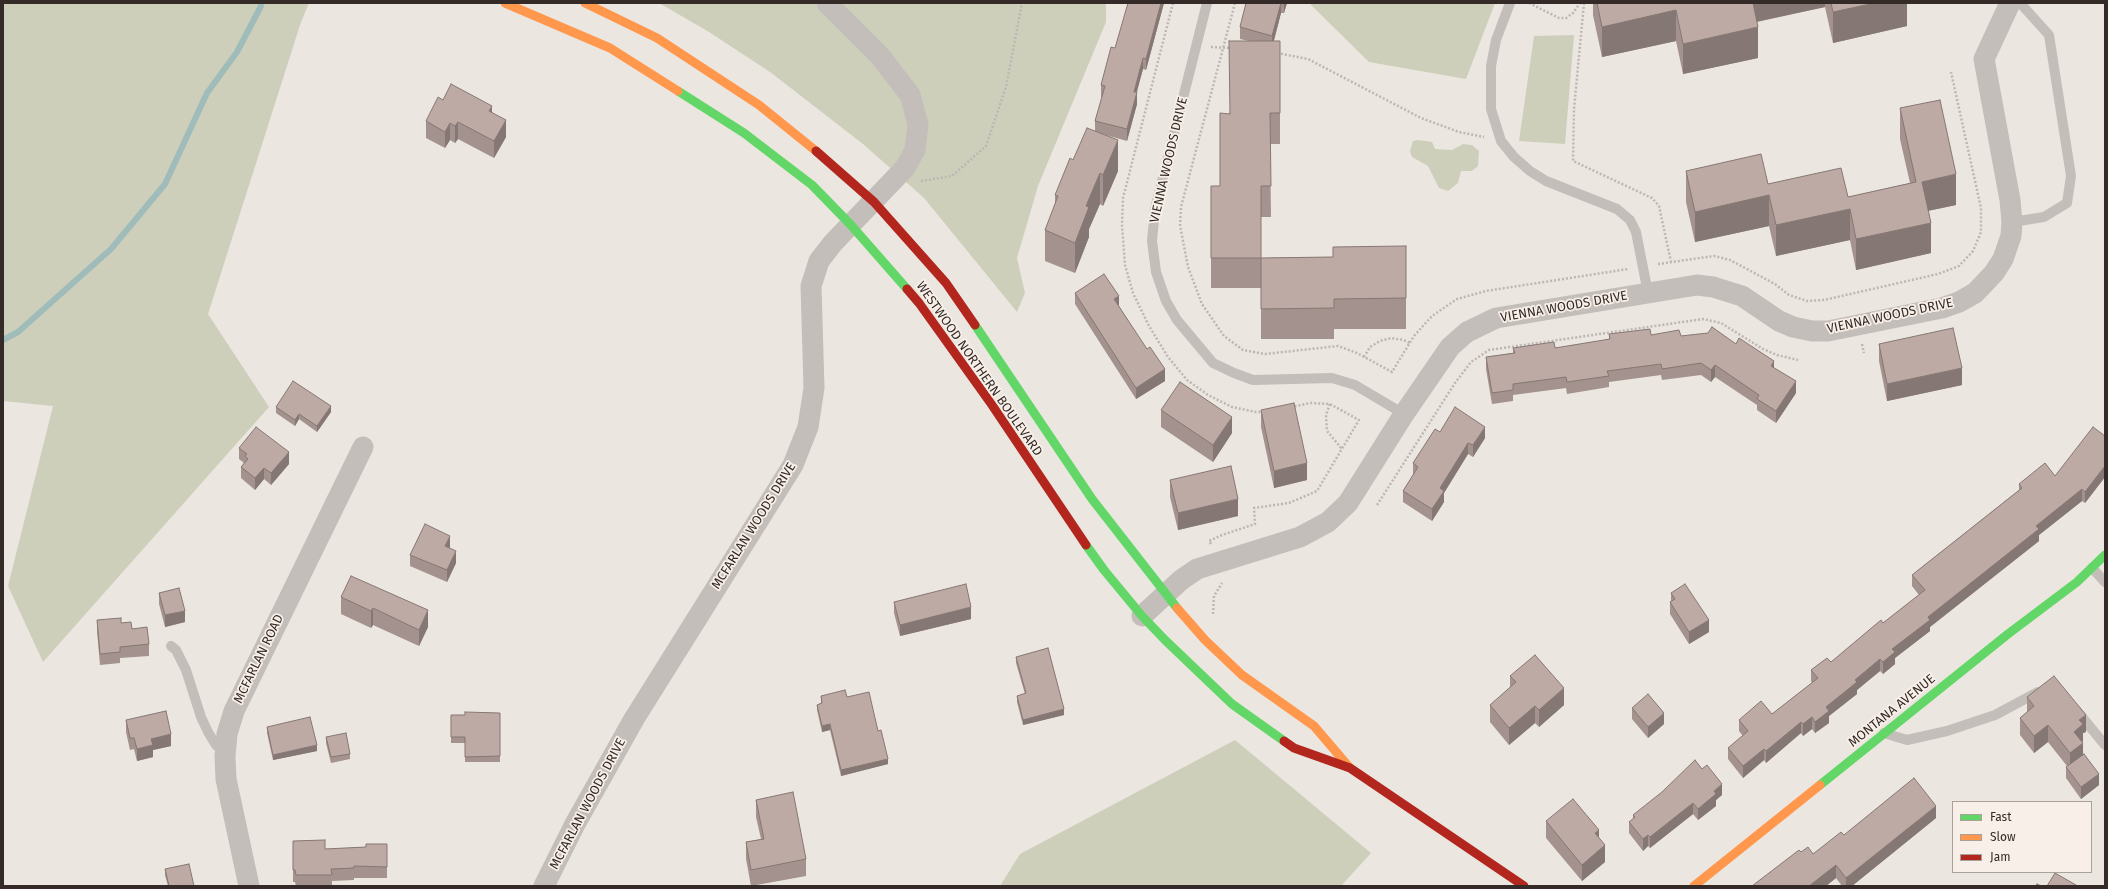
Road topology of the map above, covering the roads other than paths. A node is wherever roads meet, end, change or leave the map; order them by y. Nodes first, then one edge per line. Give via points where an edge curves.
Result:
1 (505, 3) edge
2 (585, 3) edge
3 (827, 3) edge
4 (1208, 3) edge
5 (1510, 3) edge
6 (2010, 3) edge
7 (2020, 3) edge
8 (874, 202) junction
9 (2012, 222) junction
10 (850, 224) junction
11 (1648, 293) junction
12 (1404, 414) junction
13 (363, 447) dead end
14 (2105, 555) edge
15 (2092, 568) junction
16 (2105, 582) edge
17 (1165, 594) junction
18 (1142, 616) junction
19 (171, 646) dead end
20 (2047, 687) edge
21 (2069, 702) edge
22 (1884, 734) junction
23 (2105, 745) edge
24 (225, 753) junction
25 (1350, 768) junction
26 (249, 886) edge
27 (544, 886) edge
28 (1524, 886) edge
29 (1694, 886) edge

1 - 10 main road, WESTWOOD NORTHERN BOULEVARD via 610,48 671,85 744,133 806,180
2 - 8 main road, WESTWOOD NORTHERN BOULEVARD via 657,38 759,105 825,158
3 - 8 street, MCFARLAN WOODS DRIVE via 880,56 910,95 918,124 915,150 905,168
4 - 12 lane, VIENNA WOODS DRIVE via 1155,209 1152,241 1156,272 1166,301 1177,320 1214,363 1234,373 1253,380 1332,378 1355,385
5 - 11 lane via 1496,40 1491,66 1491,109 1501,141 1514,157 1546,181 1617,209 1630,220 1636,232
6 - 9 street, VIENNA WOODS DRIVE via 1984,59
7 - 9 lane via 2049,35 2071,176 2067,203 2044,217
8 - 10 street, MCFARLAN WOODS DRIVE
8 - 17 main road, WESTWOOD NORTHERN BOULEVARD via 946,283 1092,498
9 - 11 street, VIENNA WOODS DRIVE via 2008,247 1994,273 1964,299 1942,308 1828,331 1793,327 1778,321 1742,296 1714,287 1686,286
10 - 18 main road, WESTWOOD NORTHERN BOULEVARD via 919,303 1104,570
10 - 27 street, MCFARLAN WOODS DRIVE via 819,261 811,286 814,388 808,427 794,465 634,719 574,824
11 - 12 street, VIENNA WOODS DRIVE via 1508,315 1483,323 1467,332 1450,347
12 - 17 street, VIENNA WOODS DRIVE via 1348,503 1328,522 1300,537 1197,569
13 - 24 street, MCFARLAN ROAD via 234,711 227,734
14 - 15 main road, MONTANA AVENUE
15 - 16 lane
15 - 22 main road, MONTANA AVENUE
17 - 18 street, VIENNA WOODS DRIVE
17 - 25 main road, WESTWOOD NORTHERN BOULEVARD via 1205,640 1242,675 1314,726
18 - 25 main road, WESTWOOD NORTHERN BOULEVARD via 1232,704 1294,748
19 - 24 lane via 176,650 186,670 208,732
20 - 22 lane via 1995,714 1947,731 1907,740
21 - 23 lane
22 - 29 main road, MONTANA AVENUE
24 - 26 street, MCFARLAN ROAD via 226,779
25 - 28 main road, WESTWOOD NORTHERN BOULEVARD

